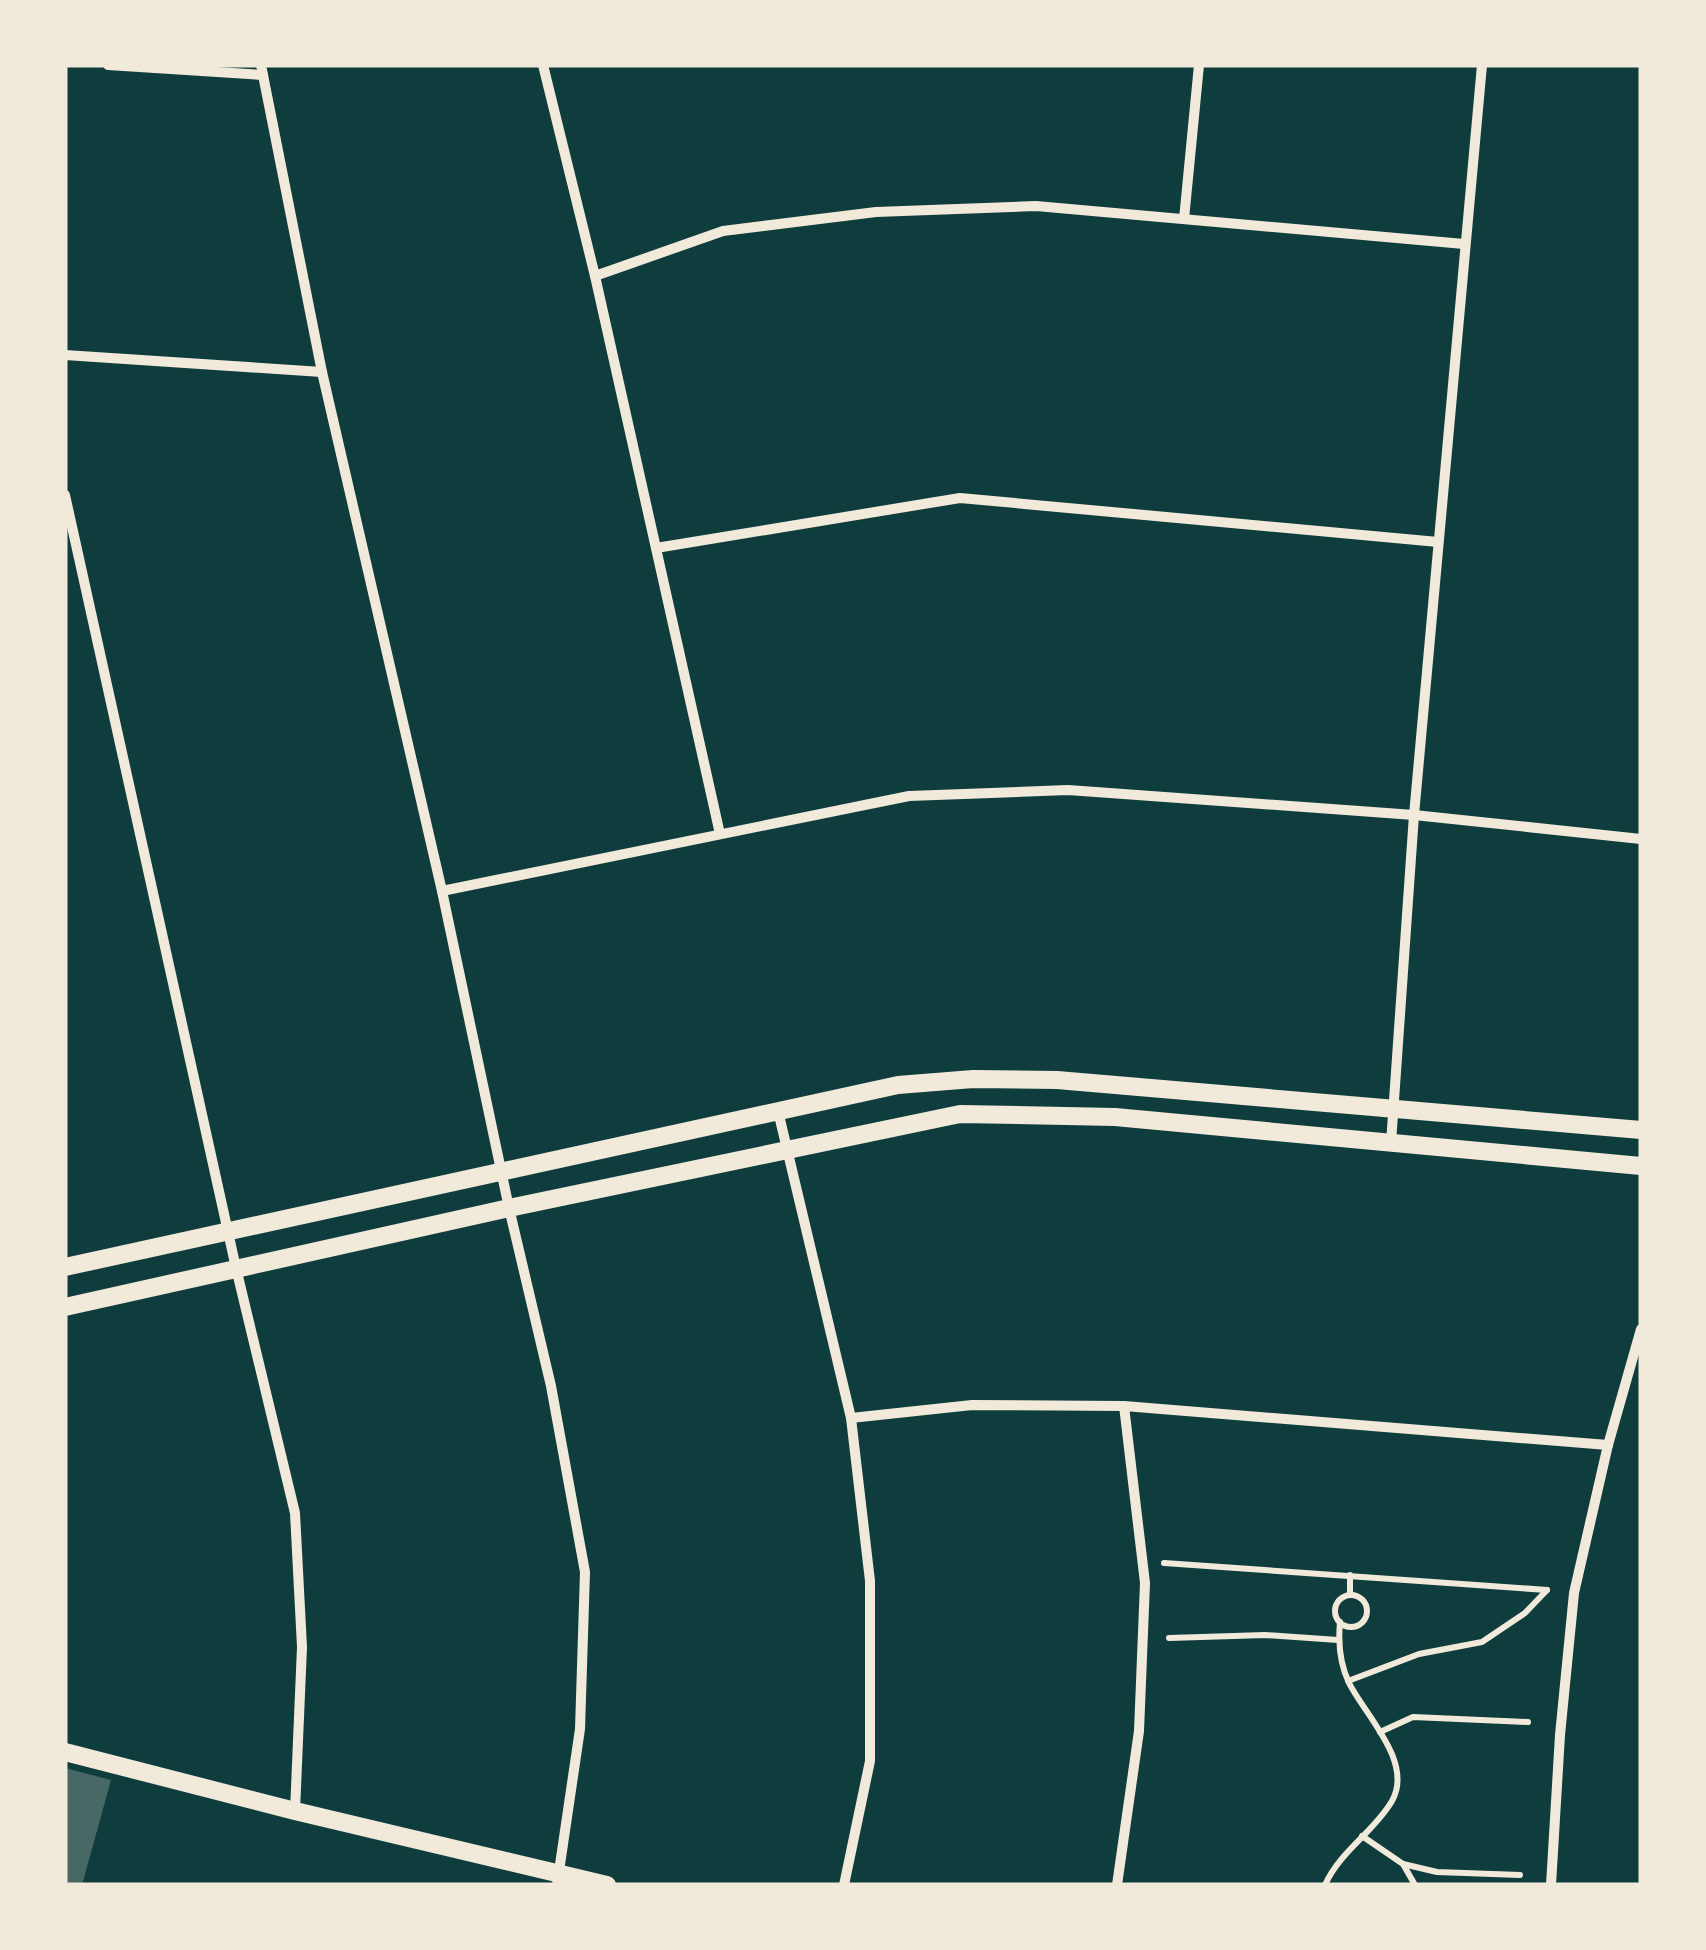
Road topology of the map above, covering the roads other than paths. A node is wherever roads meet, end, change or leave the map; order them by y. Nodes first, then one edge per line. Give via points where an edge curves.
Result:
1 (108, 65) edge
2 (543, 65) edge
3 (1199, 65) edge
4 (1482, 65) edge
5 (262, 70) edge
6 (1184, 219) junction
7 (1464, 244) junction
8 (596, 276) junction
9 (65, 354) edge
10 (322, 372) junction
11 (65, 495) edge
12 (1438, 542) junction
13 (656, 548) junction
14 (1414, 815) junction
15 (720, 834) junction
16 (1641, 839) edge
17 (442, 891) junction
18 (1393, 1109) junction
19 (778, 1111) junction
20 (1641, 1130) edge
21 (1391, 1144) junction
22 (788, 1150) junction
23 (1641, 1166) edge
24 (501, 1172) junction
25 (508, 1208) junction
26 (228, 1230) junction
27 (65, 1267) edge
28 (236, 1268) junction
29 (65, 1307) edge
30 (1641, 1329) edge
31 (1124, 1406) junction
32 (851, 1418) junction
33 (1608, 1445) junction
34 (65, 1752) edge
35 (296, 1811) junction
36 (558, 1878) edge
37 (606, 1885) edge
38 (844, 1885) edge
39 (1117, 1885) edge
40 (1551, 1885) edge

1 - 5 street
2 - 8 street
3 - 6 street
4 - 7 street
5 - 10 street
6 - 7 street
6 - 8 street via 1036,206 876,212 724,232
7 - 12 street
8 - 13 street
9 - 10 street
10 - 17 street
11 - 26 street
12 - 13 street via 960,498
12 - 14 street
13 - 15 street
14 - 15 street via 1068,790 908,796
14 - 16 street
14 - 18 street
15 - 17 street
17 - 24 street
18 - 19 street via 973,1079 898,1085
18 - 20 street
18 - 21 street
19 - 22 street
19 - 24 street
21 - 22 street via 1114,1118 960,1114
21 - 23 street
22 - 25 street
22 - 32 street
24 - 25 street
24 - 26 street
25 - 28 street
25 - 36 street via 551,1386 585,1572 580,1729
26 - 27 street
26 - 28 street
28 - 29 street
28 - 35 street via 296,1514 302,1646
30 - 33 street
31 - 32 street via 972,1405
31 - 33 street
31 - 39 street via 1145,1583 1139,1731
32 - 38 street via 870,1581 870,1761
33 - 40 street via 1574,1593
34 - 35 street
35 - 36 street
36 - 37 street

